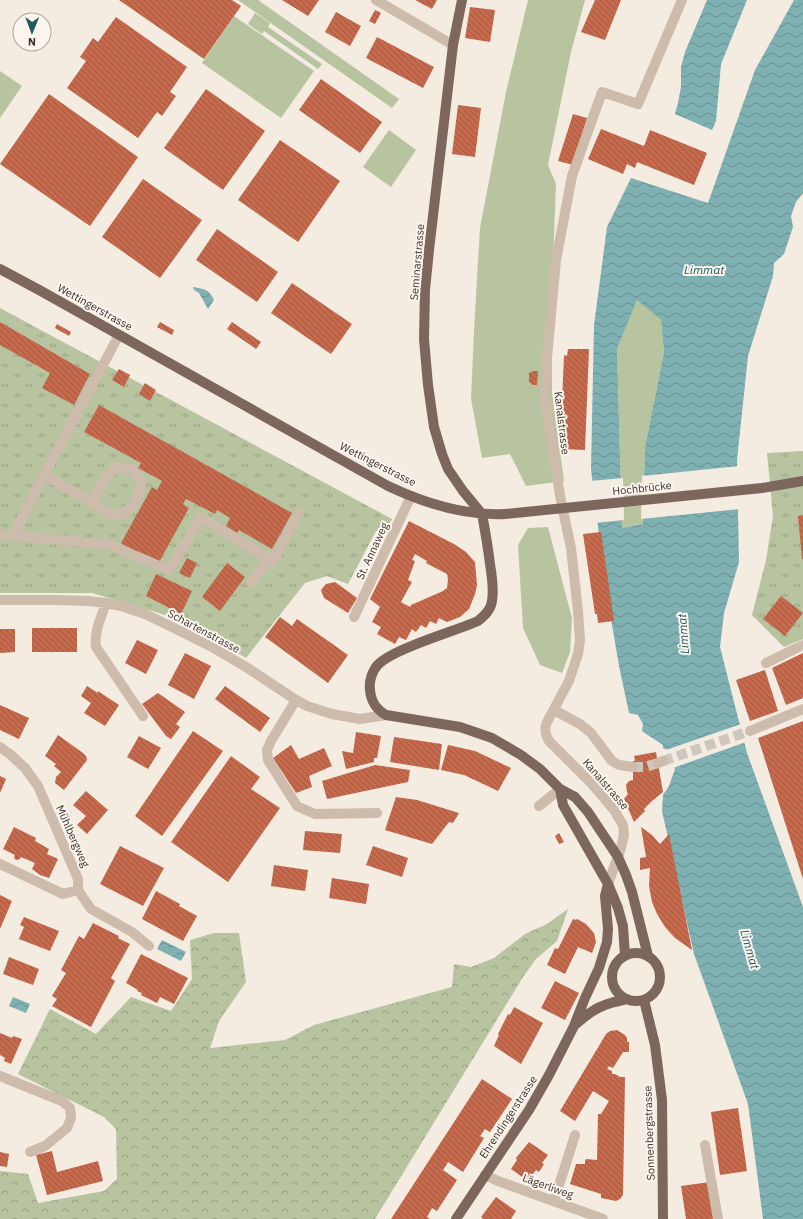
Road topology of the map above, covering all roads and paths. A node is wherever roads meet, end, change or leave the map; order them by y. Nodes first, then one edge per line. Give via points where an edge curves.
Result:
1 (376, 0) edge
2 (462, 0) edge
3 (682, 0) edge
4 (453, 45) junction
5 (0, 269) edge
6 (119, 335) junction
7 (44, 475) junction
8 (803, 481) edge
9 (411, 496) junction
10 (92, 502) junction
11 (299, 513) dead end
12 (482, 514) junction
13 (0, 535) edge
14 (13, 536) junction
15 (268, 559) junction
16 (251, 582) dead end
17 (0, 600) edge
18 (106, 603) junction
19 (354, 617) dead end
20 (803, 645) edge
21 (766, 663) dead end
22 (296, 700) junction
23 (803, 709) edge
24 (554, 710) junction
25 (386, 715) junction
26 (142, 716) dead end
27 (750, 731) tunnel mouth
28 (0, 747) edge
29 (633, 767) tunnel mouth
30 (560, 788) junction
31 (539, 806) dead end
32 (377, 813) dead end
33 (618, 857) junction
34 (0, 864) edge
35 (608, 884) junction
36 (78, 890) junction
37 (149, 946) dead end
38 (625, 956) junction
39 (648, 956) junction
40 (613, 974) junction
41 (594, 981) junction
42 (627, 999) junction
43 (644, 1000) junction
44 (574, 1026) junction
45 (0, 1076) edge
46 (575, 1135) dead end
47 (705, 1145) dead end
48 (30, 1152) dead end
49 (485, 1175) junction
50 (554, 1201) junction
51 (456, 1219) edge
52 (603, 1219) edge
53 (663, 1219) edge
54 (718, 1219) edge

1 - 4 street
2 - 4 main road, Seminarstrasse
3 - 24 street, Kanalstrasse via 638,104 602,92 572,176 556,260 545,400 571,548 580,640 569,681
4 - 12 main road, Seminarstrasse via 425,290 424,339 434,427 442,454 448,469
5 - 6 main road, Wettingerstrasse
6 - 7 street
6 - 9 main road, Wettingerstrasse via 388,486
7 - 10 street
7 - 14 street
8 - 12 main road, Hochbrücke, bridge via 762,488 505,514
9 - 12 main road, Wettingerstrasse via 448,508
9 - 19 street, St. Annaweg
10 - 10 street via 110,514 122,515 136,503 142,482 132,469 115,467 102,483
11 - 15 street via 272,562
12 - 25 main road via 493,589 492,603 478,621 390,656 376,666 371,678 370,691 376,708
13 - 14 street
14 - 15 street via 108,544 170,570 201,517
15 - 16 street
17 - 18 street, Schartenstrasse
18 - 22 street, Schartenstrasse via 145,614 212,647
18 - 26 street via 97,628 96,647
20 - 21 street
22 - 25 street, Schartenstrasse via 318,710 360,719
22 - 32 street via 267,750 268,760 297,806 315,814
23 - 27 street
24 - 29 street, Kanalstrasse via 591,733 612,761 619,766
24 - 33 street, Kanalstrasse via 545,726 549,741 592,784 619,816 623,825 622,848
25 - 30 main road via 460,727 492,738 522,755
28 - 36 street, Mühlbergweg via 25,768 38,786 78,878
30 - 31 street
30 - 33 main road via 575,797 588,812
30 - 35 main road via 563,805
33 - 35 street, Kanalstrasse
33 - 39 main road via 632,892
34 - 36 street via 63,894
35 - 38 main road via 623,926
35 - 41 main road, Ehrendingerstrasse via 605,896 607,942
36 - 37 street via 91,909 132,932
38 - 39 main road via 636,953
38 - 40 main road via 617,963
39 - 43 main road via 657,966 660,979 655,992
40 - 41 main road
40 - 42 main road via 614,986 621,996
41 - 44 main road, Ehrendingerstrasse
42 - 43 main road
42 - 44 main road, Ehrendingerstrasse via 598,1007
43 - 53 main road, Sonnenbergstrasse via 655,1045 662,1100
44 - 49 main road, Ehrendingerstrasse via 549,1075
45 - 48 street via 62,1101 70,1108 71,1118 67,1128 45,1146
46 - 50 street
47 - 54 street
49 - 50 street, Lägerliweg
49 - 51 main road, Ehrendingerstrasse
50 - 52 street, Lägerliweg

